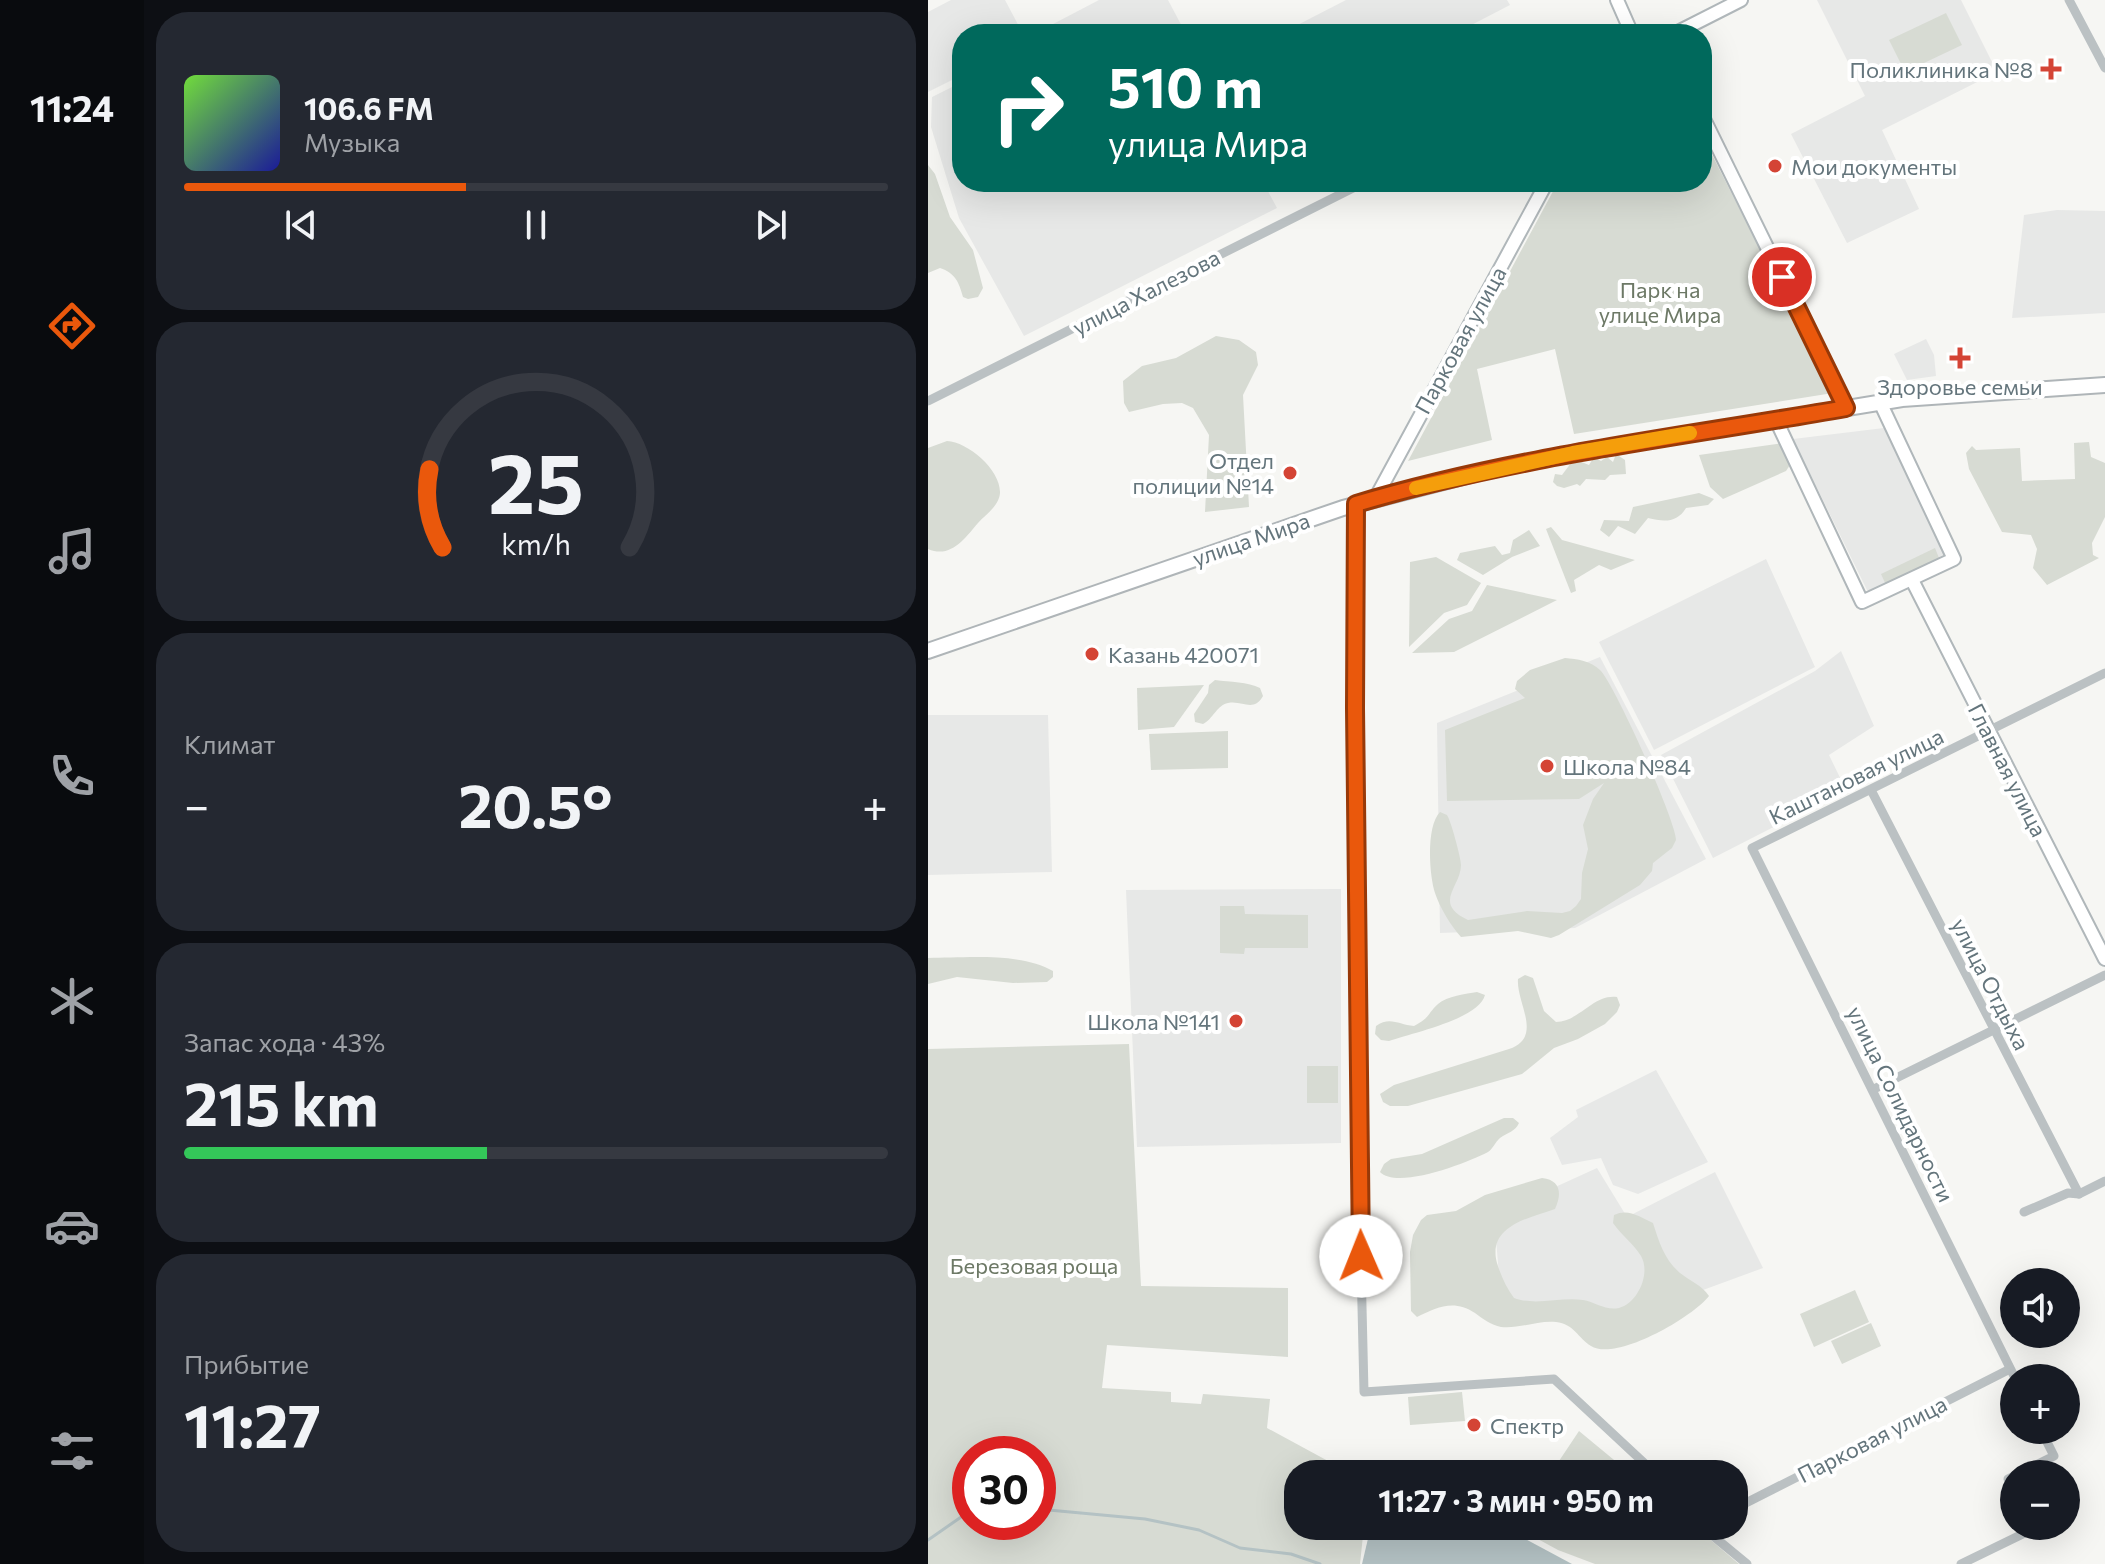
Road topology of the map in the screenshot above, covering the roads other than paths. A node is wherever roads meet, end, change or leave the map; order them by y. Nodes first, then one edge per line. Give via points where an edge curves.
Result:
1 (1617, 0) edge
2 (1741, 0) edge
3 (2069, 0) edge
4 (1628, 24) edge
5 (1694, 24) edge
6 (2104, 64) edge
7 (1712, 135) edge
8 (1345, 192) edge
9 (1542, 192) edge
10 (2105, 385) edge
11 (928, 401) edge
12 (1880, 402) junction
13 (1846, 408) junction
14 (1776, 420) junction
15 (1375, 499) junction
16 (1356, 504) junction
17 (1912, 580) junction
18 (928, 651) edge
19 (2105, 673) edge
20 (1988, 731) junction
21 (1871, 790) junction
22 (1752, 848) joint
23 (2105, 959) edge
24 (2105, 975) edge
25 (1994, 1029) junction
26 (1874, 1089) junction
27 (2105, 1181) edge
28 (2079, 1194) junction
29 (2024, 1212) dead end
30 (2009, 1364) edge
31 (2000, 1379) edge
32 (2048, 1444) edge
33 (1641, 1460) edge
34 (2046, 1460) edge
35 (1748, 1502) edge
36 (1718, 1540) edge
37 (2010, 1540) edge
38 (1747, 1564) edge
39 (1961, 1564) edge

1 - 4 street
2 - 5 street
3 - 6 street
7 - 13 street
8 - 11 street, улица Халезова
9 - 15 street, Парковая улица
10 - 12 main road, улица Мира
12 - 13 main road, улица Мира
12 - 17 street via 1954,559
13 - 14 main road, улица Мира
14 - 15 main road, улица Мира via 1573,453
14 - 17 street via 1862,602
15 - 16 main road, улица Мира
16 - 18 main road, улица Мира
16 - 33 street via 1364,1392 1554,1379
17 - 20 street, Главная улица
19 - 20 street, Каштановая улица
20 - 21 street, Каштановая улица
20 - 23 street, Главная улица
21 - 22 street, Каштановая улица
21 - 25 street, улица Отдыха
22 - 26 street, улица Солидарности
24 - 25 street
25 - 26 street
25 - 28 street, улица Отдыха
26 - 30 street, улица Солидарности
27 - 28 street
28 - 29 street via 2068,1193
31 - 35 street, Парковая улица
32 - 34 street via 2054,1456
36 - 38 street
37 - 39 street

